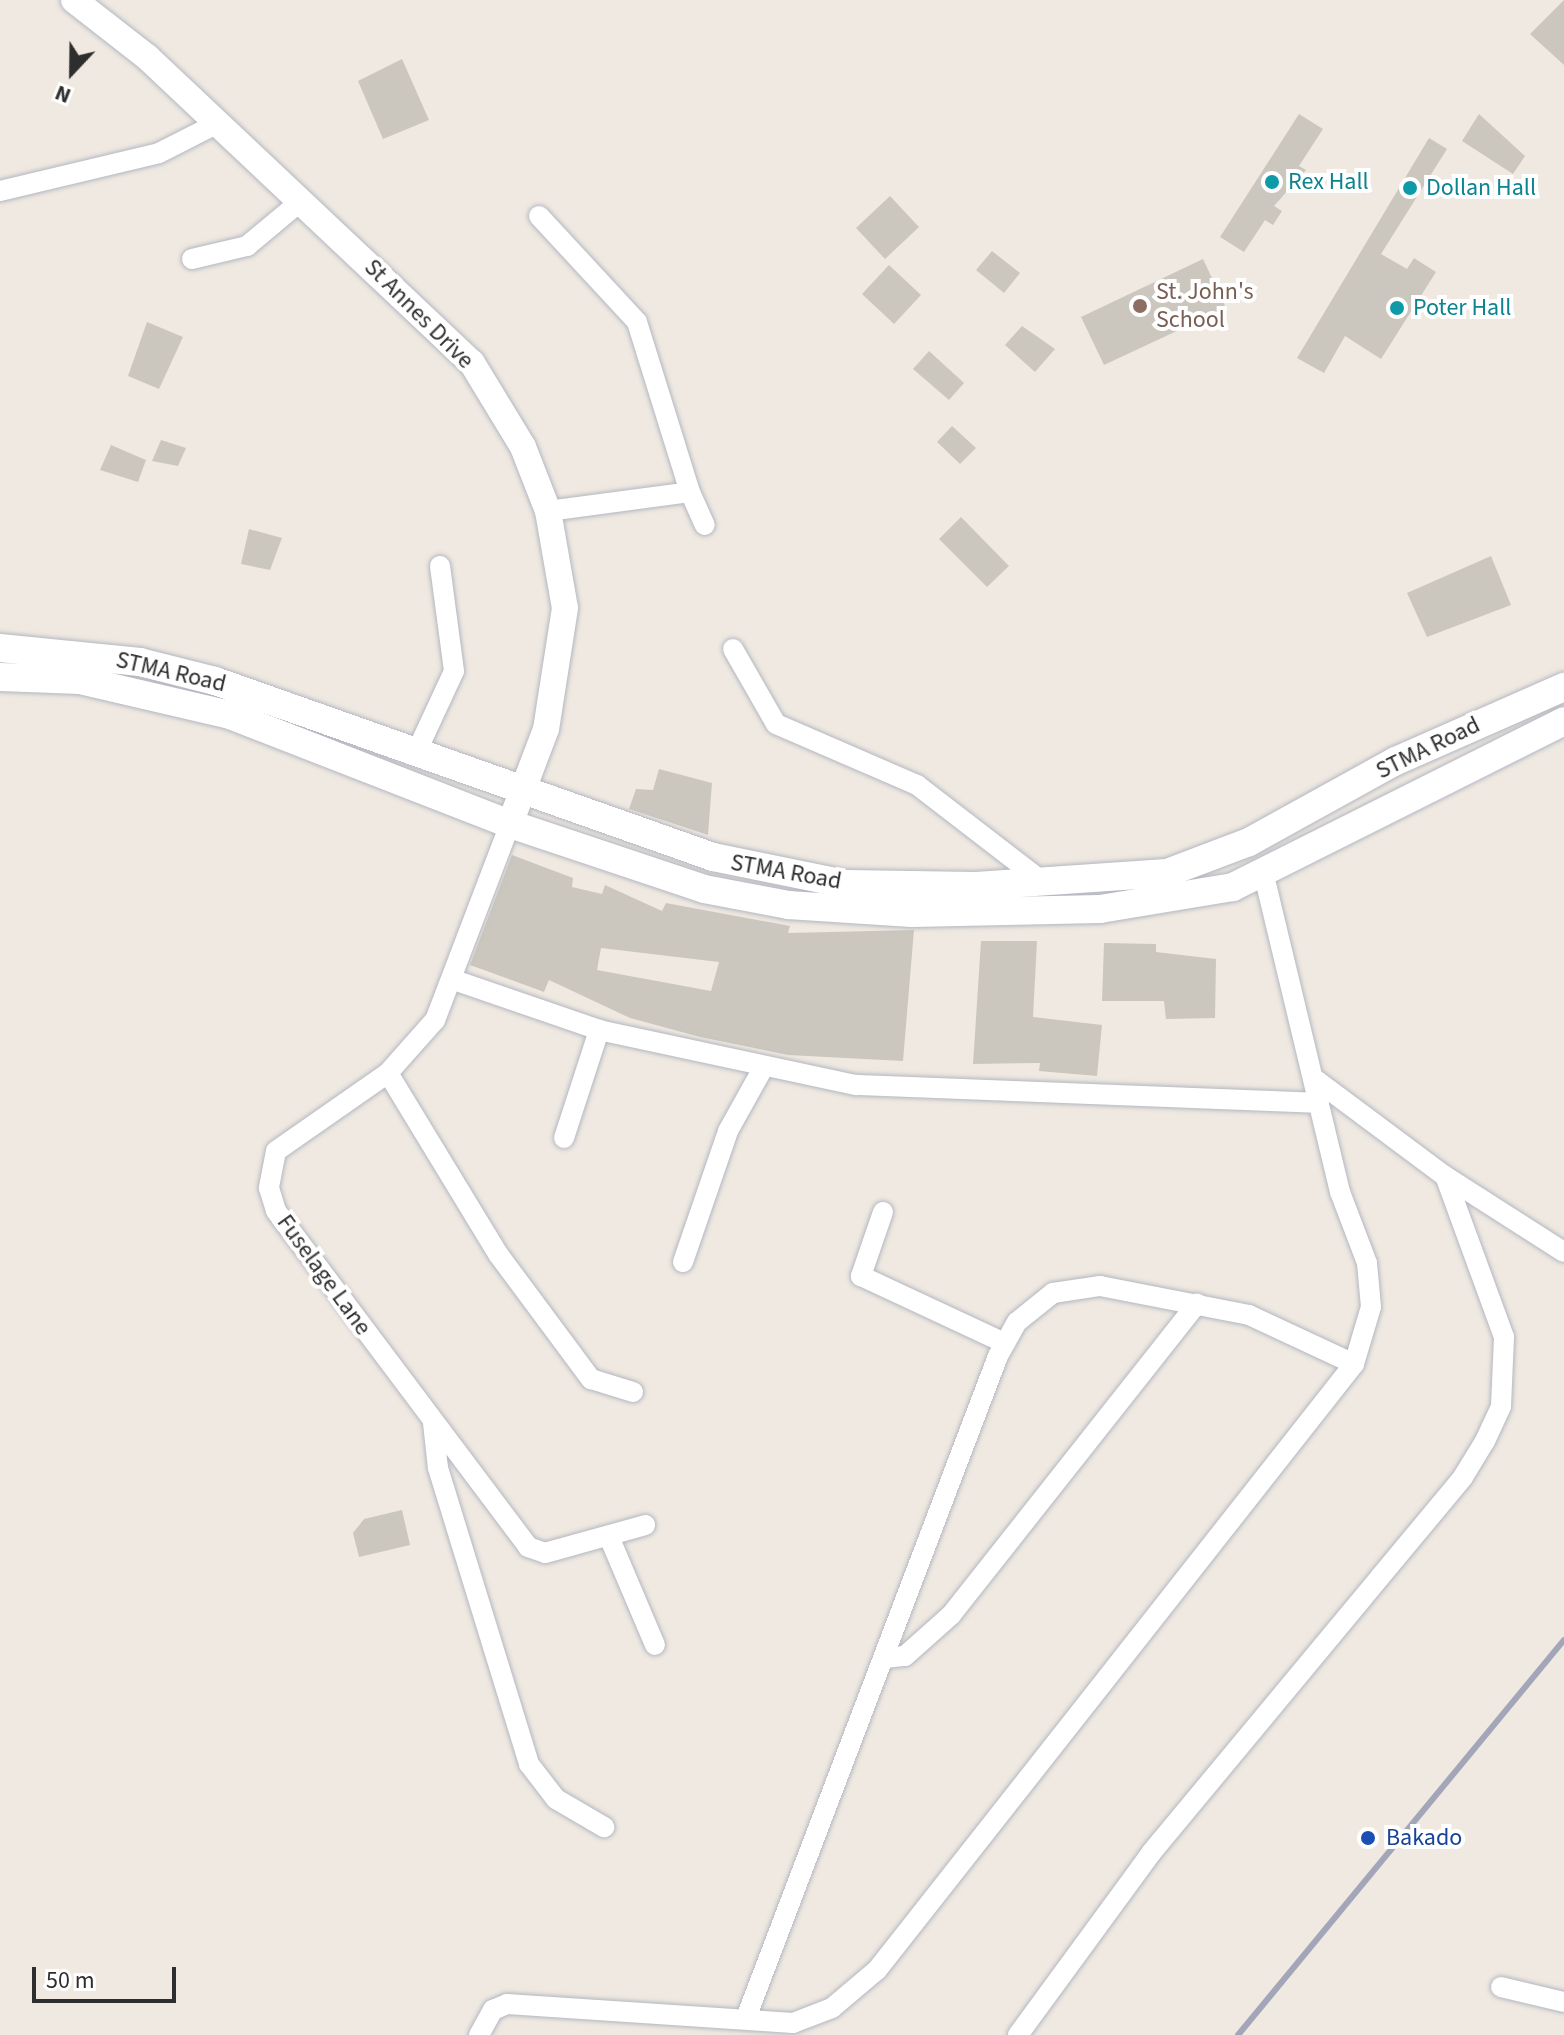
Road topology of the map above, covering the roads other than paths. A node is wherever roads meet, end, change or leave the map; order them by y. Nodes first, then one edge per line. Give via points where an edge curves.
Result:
1 (74, 0) edge
2 (218, 123) junction
3 (0, 191) edge
4 (302, 200) junction
5 (539, 216) dead end
6 (192, 259) dead end
7 (690, 492) junction
8 (548, 511) junction
9 (705, 525) dead end
10 (440, 566) dead end
11 (0, 648) edge
12 (733, 649) dead end
13 (0, 677) edge
14 (1564, 687) edge
15 (1564, 721) edge
16 (416, 753) junction
17 (521, 794) junction
18 (510, 824) junction
19 (1264, 876) junction
20 (1043, 882) junction
21 (454, 980) junction
22 (599, 1030) junction
23 (763, 1068) junction
24 (388, 1073) junction
25 (1316, 1080) junction
26 (1319, 1103) junction
27 (564, 1138) dead end
28 (1445, 1176) junction
29 (883, 1212) dead end
30 (1564, 1252) edge
31 (683, 1262) dead end
32 (1197, 1303) junction
33 (1005, 1343) junction
34 (1354, 1364) junction
35 (633, 1392) dead end
36 (433, 1423) junction
37 (645, 1525) dead end
38 (610, 1539) junction
39 (655, 1645) dead end
40 (885, 1658) junction
41 (604, 1827) dead end
42 (1501, 1987) dead end
43 (1564, 2002) edge
44 (746, 2018) junction
45 (479, 2035) edge
46 (1018, 2035) edge

1 - 2 street, St Annes Drive
2 - 3 street via 159,153
2 - 4 street, St Annes Drive
4 - 6 street via 240,250
4 - 8 street, St Annes Drive via 472,363 523,447
5 - 7 street via 637,322
7 - 8 street
7 - 9 street
8 - 17 street, St Annes Drive via 565,608 561,664
10 - 16 street via 454,671
11 - 16 main road, STMA Road via 140,662 239,688
12 - 20 street via 776,724 917,785
13 - 18 main road, STMA Road via 80,680 221,713
14 - 20 main road, STMA Road via 1396,761 1249,842 1167,873
15 - 19 main road, STMA Road
16 - 17 main road, STMA Road
17 - 18 street, St Annes Drive
17 - 20 main road, STMA Road via 790,876 846,884
18 - 19 main road, STMA Road via 704,889 845,911 1100,909 1171,903
18 - 21 street, Fuselage Lane
19 - 25 street
21 - 22 street
21 - 24 street, Fuselage Lane via 435,1020
22 - 23 street
22 - 27 street
23 - 26 street via 945,1093
23 - 31 street via 728,1131
24 - 35 street via 498,1254 577,1362 591,1379
24 - 36 street, Fuselage Lane via 276,1151 269,1188 276,1211
25 - 26 street
25 - 28 street
26 - 34 street via 1367,1263 1371,1307
28 - 30 street
28 - 46 street via 1504,1337 1501,1406 1485,1441 1463,1477 1151,1853
29 - 33 street via 861,1276
32 - 33 street via 1100,1286 1053,1293 1017,1322
32 - 34 street via 1249,1315
32 - 40 street via 951,1615 905,1656
33 - 40 street
34 - 44 street via 877,1970 832,2008 793,2023
36 - 38 street, Fuselage Lane via 528,1547 545,1553
36 - 41 street via 438,1468 529,1764 556,1799
37 - 38 street, Fuselage Lane
38 - 39 street
40 - 44 street
42 - 43 street
44 - 45 street via 507,2004 493,2010

